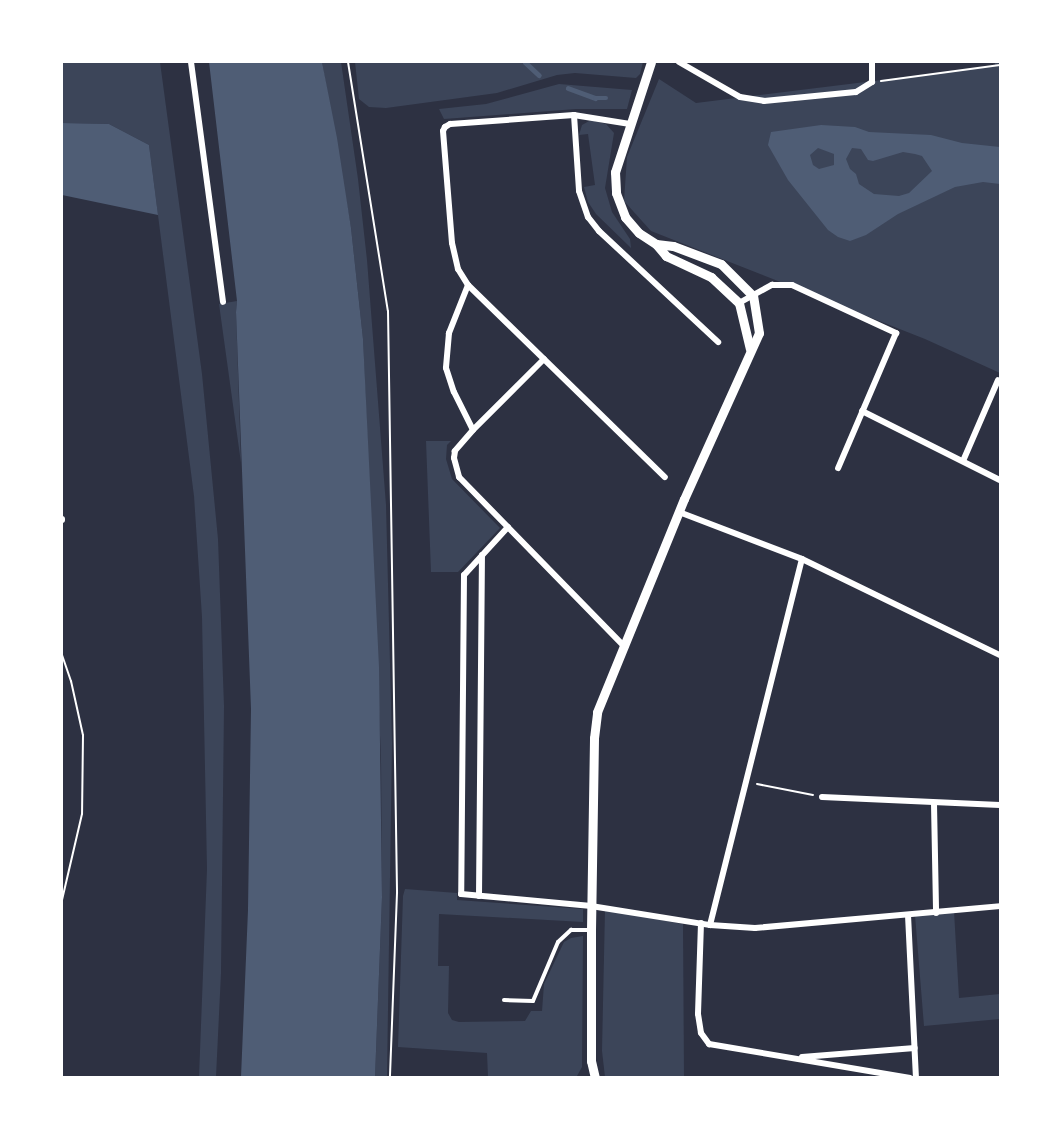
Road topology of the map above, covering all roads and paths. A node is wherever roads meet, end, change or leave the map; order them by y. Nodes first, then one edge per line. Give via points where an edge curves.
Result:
1 (192, 62) edge
2 (348, 62) edge
3 (651, 62) edge
4 (679, 62) edge
5 (872, 62) edge
6 (990, 62) edge
7 (1000, 65) edge
8 (991, 67) junction
9 (872, 82) junction
10 (574, 114) junction
11 (630, 124) junction
12 (656, 244) junction
13 (468, 285) junction
14 (753, 296) junction
15 (223, 302) dead end
16 (739, 303) junction
17 (718, 342) dead end
18 (750, 349) junction
19 (544, 359) junction
20 (998, 380) dead end
21 (862, 411) junction
22 (473, 430) junction
23 (963, 461) junction
24 (838, 468) dead end
25 (665, 477) dead end
26 (1000, 480) edge
27 (679, 513) junction
28 (508, 527) junction
29 (482, 555) junction
30 (802, 559) junction
31 (625, 648) junction
32 (1000, 655) edge
33 (62, 656) edge
34 (745, 782) junction
35 (822, 796) joint
36 (934, 804) junction
37 (1000, 806) edge
38 (479, 896) junction
39 (62, 900) edge
40 (591, 906) junction
41 (1000, 906) edge
42 (936, 913) junction
43 (908, 915) junction
44 (701, 923) junction
45 (710, 925) junction
46 (591, 930) junction
47 (504, 999) dead end
48 (915, 1048) junction
49 (792, 1058) junction
50 (390, 1077) edge
51 (595, 1077) edge
52 (910, 1077) edge
53 (916, 1077) edge

1 - 15 street
2 - 50 path via 388,311 397,893
3 - 11 street
4 - 9 street via 740,97 764,101 856,92
5 - 9 street
6 - 8 path
7 - 8 path
8 - 9 path
10 - 11 street
10 - 13 street via 445,127 452,243 458,269
10 - 17 street via 579,190 588,217
11 - 12 street via 615,172 616,193 625,217
12 - 14 street via 673,246 721,264
12 - 16 street via 666,256 711,277
13 - 19 street
13 - 22 street via 449,333 446,368
14 - 16 street
14 - 18 street via 759,333
14 - 21 street via 772,285 792,285 896,333
16 - 18 street
18 - 27 street
19 - 22 street
19 - 25 street
20 - 23 street
21 - 23 street
21 - 24 street
22 - 28 street via 455,451 459,477
23 - 26 street
27 - 30 street
27 - 31 street
28 - 29 street
28 - 31 street
29 - 38 street
29 - 38 street via 464,575 461,894
30 - 32 street
30 - 34 street
31 - 40 street via 597,712
33 - 39 path via 83,735 82,814
34 - 35 path
34 - 45 street
35 - 36 street
36 - 37 street
36 - 42 street
38 - 40 street
40 - 44 street
40 - 46 street
41 - 42 street
42 - 43 street
43 - 45 street via 755,928
43 - 48 street
44 - 45 street
44 - 49 street via 701,1033 709,1044
46 - 47 lane via 571,930 558,942 533,1001
46 - 51 street via 591,1061
48 - 49 street
48 - 53 street
49 - 52 street

